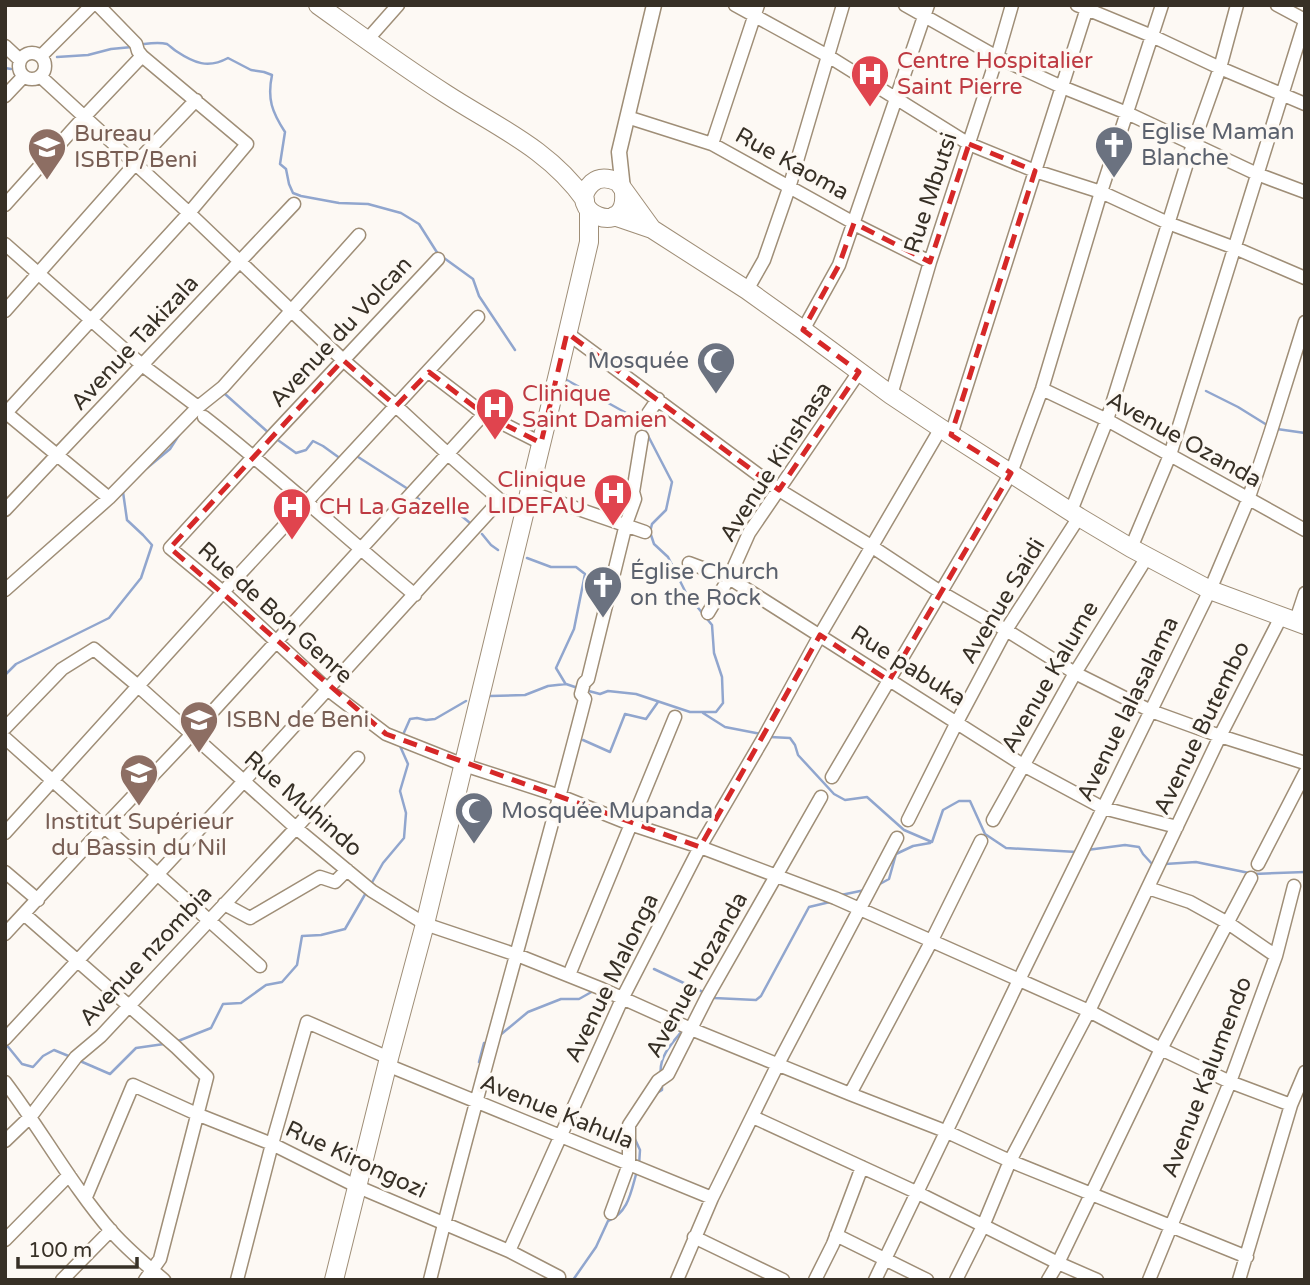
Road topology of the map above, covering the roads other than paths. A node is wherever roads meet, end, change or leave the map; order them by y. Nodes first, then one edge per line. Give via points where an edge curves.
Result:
1 (92, 5) edge
2 (98, 5) edge
3 (318, 5) edge
4 (397, 5) edge
5 (654, 5) edge
6 (735, 5) edge
7 (843, 5) edge
8 (905, 5) edge
9 (1012, 5) edge
10 (1163, 5) edge
11 (1237, 5) edge
12 (1277, 5) edge
13 (1084, 7) edge
14 (757, 11) edge
15 (926, 11) edge
16 (1305, 21) edge
17 (1152, 36) junction
18 (367, 40) junction
19 (5, 46) edge
20 (138, 50) junction
21 (41, 56) junction
22 (828, 56) junction
23 (997, 57) junction
24 (20, 60) junction
25 (1220, 68) junction
26 (23, 77) junction
27 (41, 77) junction
28 (1062, 87) junction
29 (1281, 95) junction
30 (5, 96) edge
31 (896, 98) junction
32 (196, 100) junction
33 (1305, 104) edge
34 (1126, 113) junction
35 (84, 117) junction
36 (627, 117) junction
37 (712, 144) junction
38 (969, 144) junction
39 (1193, 144) junction
40 (619, 152) junction
41 (135, 164) junction
42 (560, 170) junction
43 (1035, 171) junction
44 (1257, 174) junction
45 (598, 179) junction
46 (789, 188) junction
47 (624, 191) junction
48 (1101, 192) junction
49 (1305, 192) edge
50 (295, 204) dead end
51 (5, 205) edge
52 (587, 205) junction
53 (189, 213) junction
54 (611, 217) junction
55 (854, 223) junction
56 (1168, 223) junction
57 (652, 229) junction
58 (359, 235) dead end
59 (589, 242) junction
60 (5, 244) edge
61 (1235, 248) junction
62 (438, 259) dead end
63 (240, 262) junction
64 (930, 262) junction
65 (40, 273) junction
66 (1305, 278) edge
67 (747, 290) junction
68 (5, 311) edge
69 (292, 311) junction
70 (478, 317) dead end
71 (91, 321) junction
72 (1305, 322) edge
73 (803, 330) junction
74 (567, 333) junction
75 (343, 360) junction
76 (142, 365) junction
77 (429, 372) junction
78 (859, 372) junction
79 (1042, 389) junction
80 (891, 395) junction
81 (658, 399) junction
82 (396, 406) junction
83 (201, 412) junction
84 (6, 413) edge
85 (484, 414) junction
86 (645, 418) dead end
87 (1107, 420) junction
88 (946, 431) junction
89 (642, 437) dead end
90 (541, 443) junction
91 (449, 454) junction
92 (59, 455) junction
93 (1170, 455) junction
94 (254, 456) junction
95 (1011, 473) junction
96 (779, 490) junction
97 (529, 492) junction
98 (109, 498) junction
99 (500, 500) junction
100 (1248, 500) junction
101 (307, 503) junction
102 (5, 510) edge
103 (524, 510) junction
104 (1075, 514) junction
105 (626, 524) junction
106 (1305, 530) edge
107 (645, 532) dead end
108 (871, 546) junction
109 (170, 548) joint
110 (1131, 548) junction
111 (360, 550) junction
112 (1147, 557) junction
113 (689, 563) dead end
114 (729, 578) junction
115 (5, 590) edge
116 (1210, 590) junction
117 (223, 592) junction
118 (942, 593) junction
119 (1305, 593) edge
120 (415, 595) junction
121 (708, 613) dead end
122 (1294, 622) edge
123 (1006, 630) junction
124 (820, 635) junction
125 (277, 641) junction
126 (1075, 673) junction
127 (890, 681) junction
128 (138, 686) junction
129 (327, 689) junction
130 (1151, 711) junction
131 (675, 717) dead end
132 (957, 722) junction
133 (5, 729) edge
134 (192, 734) junction
135 (1220, 736) junction
136 (5, 738) edge
137 (358, 758) dead end
138 (1305, 763) edge
139 (464, 765) junction
140 (1023, 765) junction
141 (1305, 773) edge
142 (832, 777) dead end
143 (51, 781) junction
144 (243, 782) junction
145 (560, 796) junction
146 (821, 797) dead end
147 (1103, 808) junction
148 (908, 820) dead end
149 (993, 820) dead end
150 (630, 824) junction
151 (104, 827) junction
152 (1177, 827) junction
153 (296, 828) junction
154 (5, 833) edge
155 (897, 838) dead end
156 (981, 841) dead end
157 (700, 847) junction
158 (1258, 864) dead end
159 (347, 870) junction
160 (5, 872) edge
161 (158, 873) junction
162 (775, 875) junction
163 (1251, 878) dead end
164 (1294, 886) dead end
165 (1148, 888) junction
166 (38, 900) junction
167 (224, 904) junction
168 (860, 909) junction
169 (24, 914) junction
170 (209, 920) junction
171 (1228, 923) junction
172 (425, 924) junction
173 (5, 934) edge
174 (931, 942) junction
175 (517, 955) junction
176 (1276, 956) junction
177 (76, 960) junction
178 (260, 966) dead end
179 (569, 975) junction
180 (1019, 980) junction
181 (623, 997) junction
182 (129, 1006) junction
183 (1089, 1011) junction
184 (687, 1027) junction
185 (5, 1039) edge
186 (1161, 1049) junction
187 (388, 1061) junction
188 (778, 1064) junction
189 (1305, 1072) edge
190 (1230, 1082) junction
191 (5, 1083) edge
192 (850, 1094) junction
193 (476, 1102) junction
194 (1292, 1105) junction
195 (199, 1115) junction
196 (31, 1116) junction
197 (753, 1117) junction
198 (946, 1131) junction
199 (559, 1137) junction
200 (5, 1141) edge
201 (272, 1144) junction
202 (1010, 1161) junction
203 (636, 1167) junction
204 (862, 1167) junction
205 (69, 1175) junction
206 (356, 1186) junction
207 (916, 1192) junction
208 (1090, 1194) junction
209 (86, 1197) junction
210 (712, 1198) junction
211 (611, 1213) dead end
212 (444, 1223) junction
213 (984, 1226) junction
214 (1170, 1227) junction
215 (111, 1230) junction
216 (836, 1235) junction
217 (694, 1237) junction
218 (5, 1240) edge
219 (509, 1251) junction
220 (1247, 1257) junction
221 (885, 1259) junction
222 (1058, 1263) junction
223 (148, 1275) edge
224 (559, 1277) dead end
225 (62, 1280) edge
226 (164, 1280) edge
227 (237, 1280) edge
228 (334, 1280) edge
229 (430, 1280) edge
230 (677, 1280) edge
231 (783, 1280) edge
232 (816, 1280) edge
233 (875, 1280) edge
234 (927, 1280) edge
235 (956, 1280) edge
236 (1048, 1280) edge
237 (1097, 1280) edge
238 (1149, 1280) edge
239 (1239, 1280) edge

1 - 21 street
2 - 20 street
3 - 18 highway
4 - 18 street
5 - 36 main road
6 - 14 street
7 - 22 street
8 - 15 street
9 - 23 street, Rue Mbutsi
10 - 17 street
11 - 25 street, Avenue Saidi
12 - 16 street
13 - 17 street
13 - 28 street, Avenue Malonga
14 - 22 street
14 - 37 street
15 - 23 street
15 - 31 street
16 - 29 street
17 - 25 street
17 - 34 street
18 - 42 highway via 533,147
19 - 24 street
20 - 32 street
20 - 35 street
21 - 24 street via 29,53
21 - 27 street via 46,66
22 - 31 street
22 - 46 street
23 - 28 street
23 - 38 street, Rue Mbutsi
24 - 26 street
25 - 29 street
25 - 39 street, Avenue Saidi
26 - 27 street
26 - 30 street
27 - 35 street
28 - 34 street
28 - 43 street, Avenue Malonga
29 - 33 street
29 - 44 street
31 - 38 street
31 - 55 street
32 - 41 street
32 - 53 street via 247,144
34 - 39 street
34 - 48 street
35 - 41 street
35 - 51 street
36 - 37 street, Rue Kaoma
36 - 40 main road
37 - 46 street, Rue Kaoma
38 - 43 street
38 - 64 street, Rue Mbutsi
39 - 44 street
39 - 56 street, Avenue Saidi
40 - 45 main road
40 - 47 main road
41 - 53 street
41 - 65 street
42 - 45 highway
42 - 52 highway
43 - 48 street
43 - 88 street, Avenue Malonga
44 - 49 street
44 - 61 street
45 - 47 highway via 610,178
45 - 52 highway via 586,193
46 - 55 street, Rue Kaoma
46 - 67 street via 764,260
47 - 54 highway via 624,205
47 - 57 highway
48 - 56 street
48 - 79 street
50 - 63 street, Avenue Takizala
52 - 54 highway via 600,218
52 - 59 highway
53 - 63 street
53 - 71 street
54 - 57 highway
54 - 59 highway
55 - 64 street, Rue Kaoma
55 - 73 street via 839,265
56 - 61 street
56 - 87 street, Avenue Saidi
57 - 67 highway
58 - 69 street
59 - 74 highway
60 - 65 street
61 - 66 street
61 - 93 street
62 - 75 street, Avenue du Volcan
63 - 69 street
63 - 76 street, Avenue Takizala
64 - 80 street, Rue Mbutsi
65 - 68 street
65 - 71 street
67 - 73 highway
69 - 75 street
69 - 83 street
70 - 77 street
71 - 76 street
71 - 84 street
72 - 100 street, Avenue lalasalama
73 - 78 highway
74 - 81 street
74 - 90 highway
75 - 82 street
75 - 94 street, Avenue du Volcan
76 - 83 street
76 - 92 street, Avenue Takizala
77 - 82 street
77 - 85 street
78 - 80 highway
78 - 96 street, Avenue Kinshasa
79 - 87 street, Avenue Ozanda
79 - 95 street
80 - 88 highway
81 - 86 street
81 - 96 street
82 - 91 street
82 - 101 street
83 - 94 street
83 - 98 street
84 - 92 street
85 - 90 street
85 - 91 street
87 - 93 street, Avenue Ozanda
87 - 104 street, Avenue Saidi
88 - 95 highway
88 - 108 street, Avenue Malonga
89 - 105 street via 635,499
90 - 97 highway
91 - 99 street
91 - 111 street
92 - 98 street
92 - 102 street, Avenue Takizala
93 - 100 street, Avenue Ozanda
93 - 110 street
94 - 101 street
94 - 109 street, Avenue du Volcan
95 - 104 highway
95 - 118 street
96 - 108 street
96 - 114 street, Avenue Kinshasa via 749,533
97 - 103 highway
97 - 105 street
98 - 115 street
99 - 103 street
99 - 120 street
100 - 106 street, Avenue Ozanda
100 - 116 street, Avenue lalasalama
101 - 111 street
101 - 117 street
103 - 139 highway
104 - 110 highway
104 - 123 street, Avenue Saidi
105 - 107 street
105 - 145 street via 582,688 585,699
108 - 118 street
108 - 124 street, Avenue Malonga
109 - 117 street, Rue de Bon Genre
110 - 112 highway
111 - 120 street
111 - 125 street
112 - 116 highway
112 - 126 street, Avenue Kalume
113 - 114 street, Rue pabuka
114 - 121 street, Avenue Kinshasa
114 - 124 street, Rue pabuka
116 - 122 highway
116 - 130 street, Avenue lalasalama
117 - 125 street, Rue de Bon Genre
117 - 128 street
118 - 123 street
118 - 127 street
119 - 122 street, Avenue Butembo
120 - 129 street
122 - 135 street, Avenue Butembo
123 - 126 street
123 - 132 street, Avenue Saidi
124 - 127 street, Rue pabuka
124 - 157 street, Avenue Malonga
125 - 129 street, Rue de Bon Genre
125 - 134 street
126 - 130 street
126 - 140 street, Avenue Kalume
127 - 132 street, Rue pabuka
127 - 142 street
128 - 133 street, Rue Muhindo via 94,649 62,669
128 - 134 street, Rue Muhindo
128 - 143 street
129 - 139 street, Rue de Bon Genre via 396,738
129 - 144 street
130 - 135 street
130 - 147 street, Avenue lalasalama
131 - 150 street
132 - 140 street, Rue pabuka
132 - 148 street, Avenue Saidi
134 - 144 street, Rue Muhindo
134 - 151 street
135 - 138 street
135 - 152 street, Avenue Butembo
136 - 143 street
137 - 153 street, Avenue nzombia
139 - 145 street, Rue de Bon Genre
139 - 172 highway
140 - 147 street, Rue pabuka
140 - 149 street, Avenue Kalume
141 - 158 street
143 - 151 street
143 - 154 street
144 - 153 street, Rue Muhindo
144 - 161 street
145 - 150 street, Rue de Bon Genre
145 - 175 street
146 - 162 street, Avenue Hozanda
147 - 152 street, Rue pabuka
147 - 180 street, Avenue lalasalama
150 - 157 street, Rue de Bon Genre
150 - 179 street
151 - 161 street
151 - 166 street
152 - 165 street, Avenue Butembo
153 - 159 street, Rue Muhindo
153 - 167 street, Avenue nzombia
155 - 168 street
156 - 174 street
157 - 162 street, Rue de Bon Genre
157 - 181 street, Avenue Malonga
159 - 167 street via 335,882 320,877 250,918
159 - 172 street, Rue Muhindo
160 - 166 street
161 - 170 street
161 - 177 street
162 - 168 street, Rue de Bon Genre
162 - 184 street, Avenue Hozanda
163 - 171 street
164 - 176 street, Avenue Kalumendo
165 - 171 street via 1190,902
165 - 183 street, Avenue Butembo
166 - 169 street
167 - 170 street, Avenue nzombia
168 - 174 street, Rue de Bon Genre
168 - 188 street
169 - 173 street
169 - 177 street
170 - 178 street
170 - 182 street, Avenue nzombia
171 - 176 street
171 - 186 street
172 - 175 street, Rue Muhindo
172 - 187 highway
174 - 180 street, Rue de Bon Genre
174 - 192 street
175 - 179 street, Rue Muhindo
175 - 193 street
176 - 190 street, Avenue Kalumendo
177 - 182 street
177 - 185 street
179 - 181 street, Rue Muhindo
180 - 183 street, Rue de Bon Genre
180 - 198 street, Avenue lalasalama
181 - 184 street, Rue Muhindo
181 - 199 street, Avenue Malonga
182 - 195 street via 207,1077
182 - 196 street, Avenue nzombia via 74,1060
183 - 186 street, Rue de Bon Genre
183 - 202 street, Avenue Butembo
184 - 188 street, Rue Muhindo
184 - 203 street, Avenue Hozanda via 668,1074 658,1080 629,1125
186 - 190 street, Rue de Bon Genre
186 - 208 street
187 - 193 street, Avenue Kahula
187 - 201 street, Avenue Kahula via 307,1022
187 - 206 highway
188 - 192 street, Rue Muhindo
188 - 197 street
189 - 194 street
190 - 194 street, Rue de Bon Genre
190 - 214 street, Avenue Kalumendo
191 - 196 street
192 - 198 street, Rue Muhindo
193 - 199 street, Avenue Kahula
193 - 212 street
194 - 220 street
195 - 201 street, Rue Kirongozi
195 - 209 street, Rue Kirongozi via 133,1085
195 - 223 street via 160,1259
196 - 200 street, Avenue nzombia
196 - 205 street
197 - 204 street
197 - 210 street
198 - 202 street, Rue Muhindo
198 - 207 street, Avenue lalasalama
199 - 203 street, Avenue Kahula
199 - 219 street, Avenue Malonga
201 - 206 street, Rue Kirongozi
201 - 227 street
202 - 208 street, Rue Muhindo
202 - 213 street, Avenue Butembo
203 - 210 street, Avenue Kahula
203 - 211 street, Avenue Hozanda
204 - 207 street
204 - 216 street
205 - 209 street
205 - 218 street
206 - 212 street, Rue Kirongozi
206 - 228 highway
207 - 213 street
207 - 221 street, Avenue lalasalama
208 - 214 street, Rue Muhindo
208 - 222 street
209 - 215 street
210 - 217 street
212 - 219 street, Rue Kirongozi
212 - 229 street
213 - 222 street
213 - 235 street, Avenue Butembo
214 - 220 street, Rue Muhindo
214 - 238 street, Avenue Kalumendo
215 - 223 street
215 - 225 street
216 - 221 street
216 - 232 street
217 - 230 street
217 - 231 street
219 - 224 street, Rue Kirongozi
220 - 239 street
221 - 233 street, Avenue lalasalama
221 - 234 street
222 - 236 street
222 - 237 street
223 - 226 street

